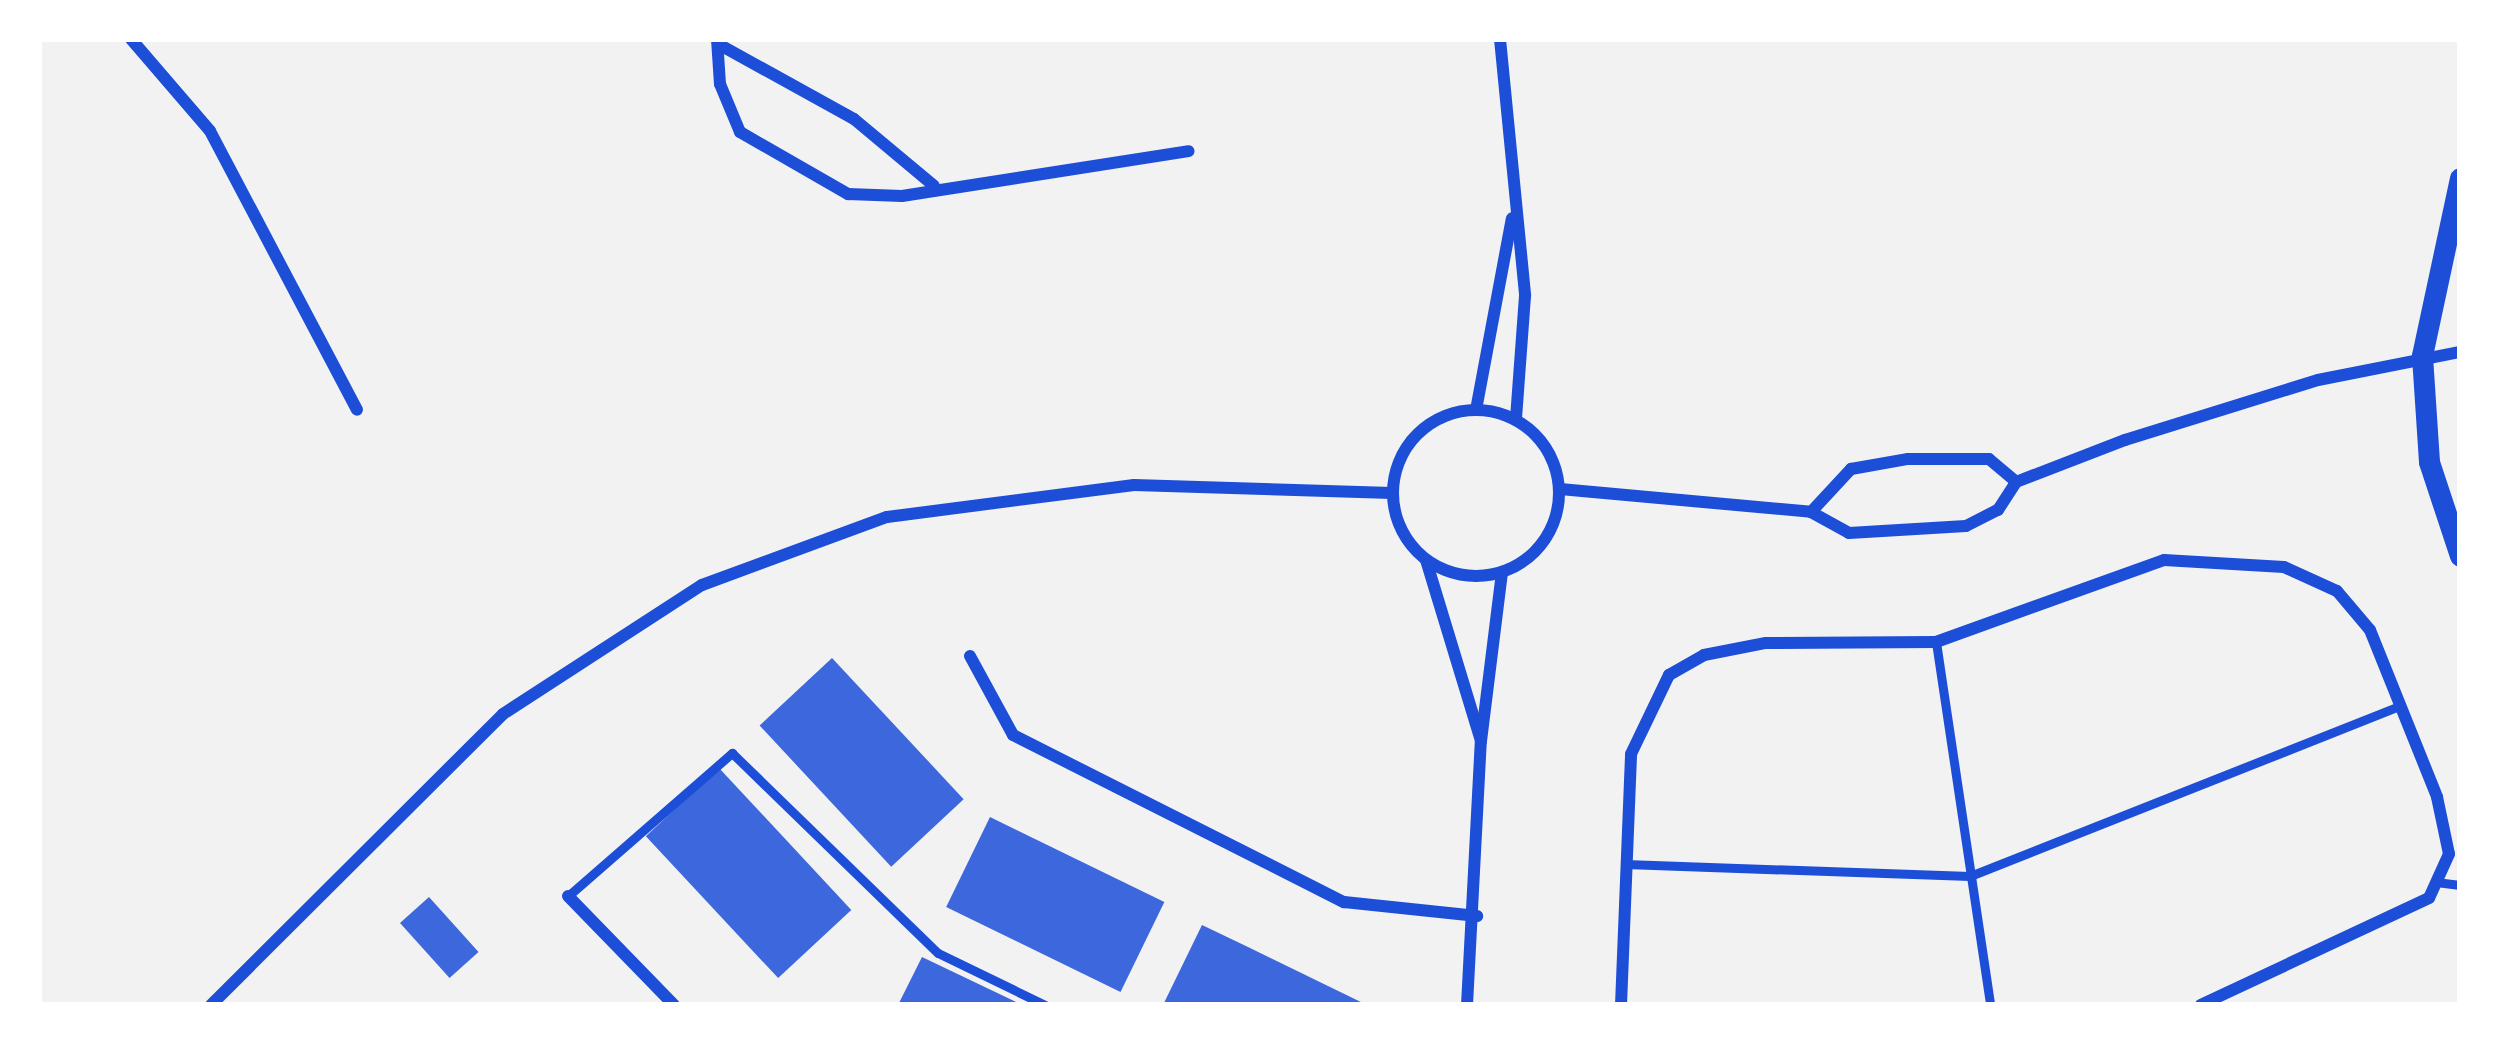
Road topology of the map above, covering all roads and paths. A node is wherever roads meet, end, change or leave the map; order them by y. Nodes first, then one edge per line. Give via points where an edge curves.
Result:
1 (131, 39) edge
2 (1500, 39) edge
3 (719, 42) edge
4 (1188, 151) dead end
5 (2460, 178) edge
6 (934, 185) junction
7 (1513, 211) junction
8 (2460, 352) edge
9 (2422, 356) junction
10 (356, 410) dead end
11 (1476, 410) junction
12 (1516, 420) junction
13 (2016, 482) junction
14 (1560, 489) junction
15 (1392, 493) junction
16 (1811, 512) junction
17 (2460, 556) edge
18 (1426, 560) junction
19 (1502, 572) junction
20 (1936, 642) junction
21 (970, 656) dead end
22 (2400, 706) junction
23 (1481, 741) junction
24 (1625, 864) junction
25 (1970, 876) junction
26 (2436, 882) junction
27 (2460, 885) edge
28 (568, 896) joint
29 (1477, 916) junction
30 (212, 1005) edge
31 (674, 1005) edge
32 (1045, 1005) edge
33 (1467, 1005) edge
34 (1622, 1005) edge
35 (1990, 1005) edge
36 (2201, 1005) edge

1 - 10 street via 209,131
2 - 7 street
3 - 6 street via 854,119
3 - 6 street via 720,84 740,132 848,194 902,196
4 - 6 street
5 - 9 street
7 - 11 street
7 - 12 street via 1526,296
8 - 9 street
9 - 13 street via 2297,387
9 - 17 street via 2429,462
11 - 12 street
11 - 15 street via 1427,425 1396,467
12 - 14 street via 1553,461
13 - 16 street via 1998,510 1966,526 1849,533
13 - 16 street via 1989,459 1907,459 1851,470
14 - 16 street
14 - 19 street via 1546,540
15 - 18 street via 1408,542
15 - 30 street via 1134,485 886,517 702,585 503,714
18 - 19 street via 1450,572
18 - 23 street
19 - 23 street
20 - 22 street via 2164,560 2284,567 2337,592 2370,630
20 - 24 street via 1766,643 1704,655 1670,675 1646,709 1631,754
20 - 25 lane
21 - 29 street via 1013,735 1344,902
22 - 25 lane
22 - 26 street via 2437,797 2449,854
23 - 29 street
24 - 25 lane
24 - 34 street
25 - 35 lane
26 - 27 lane
26 - 36 street via 2428,898
28 - 31 street
28 - 32 lane via 732,753 938,952
29 - 33 street

